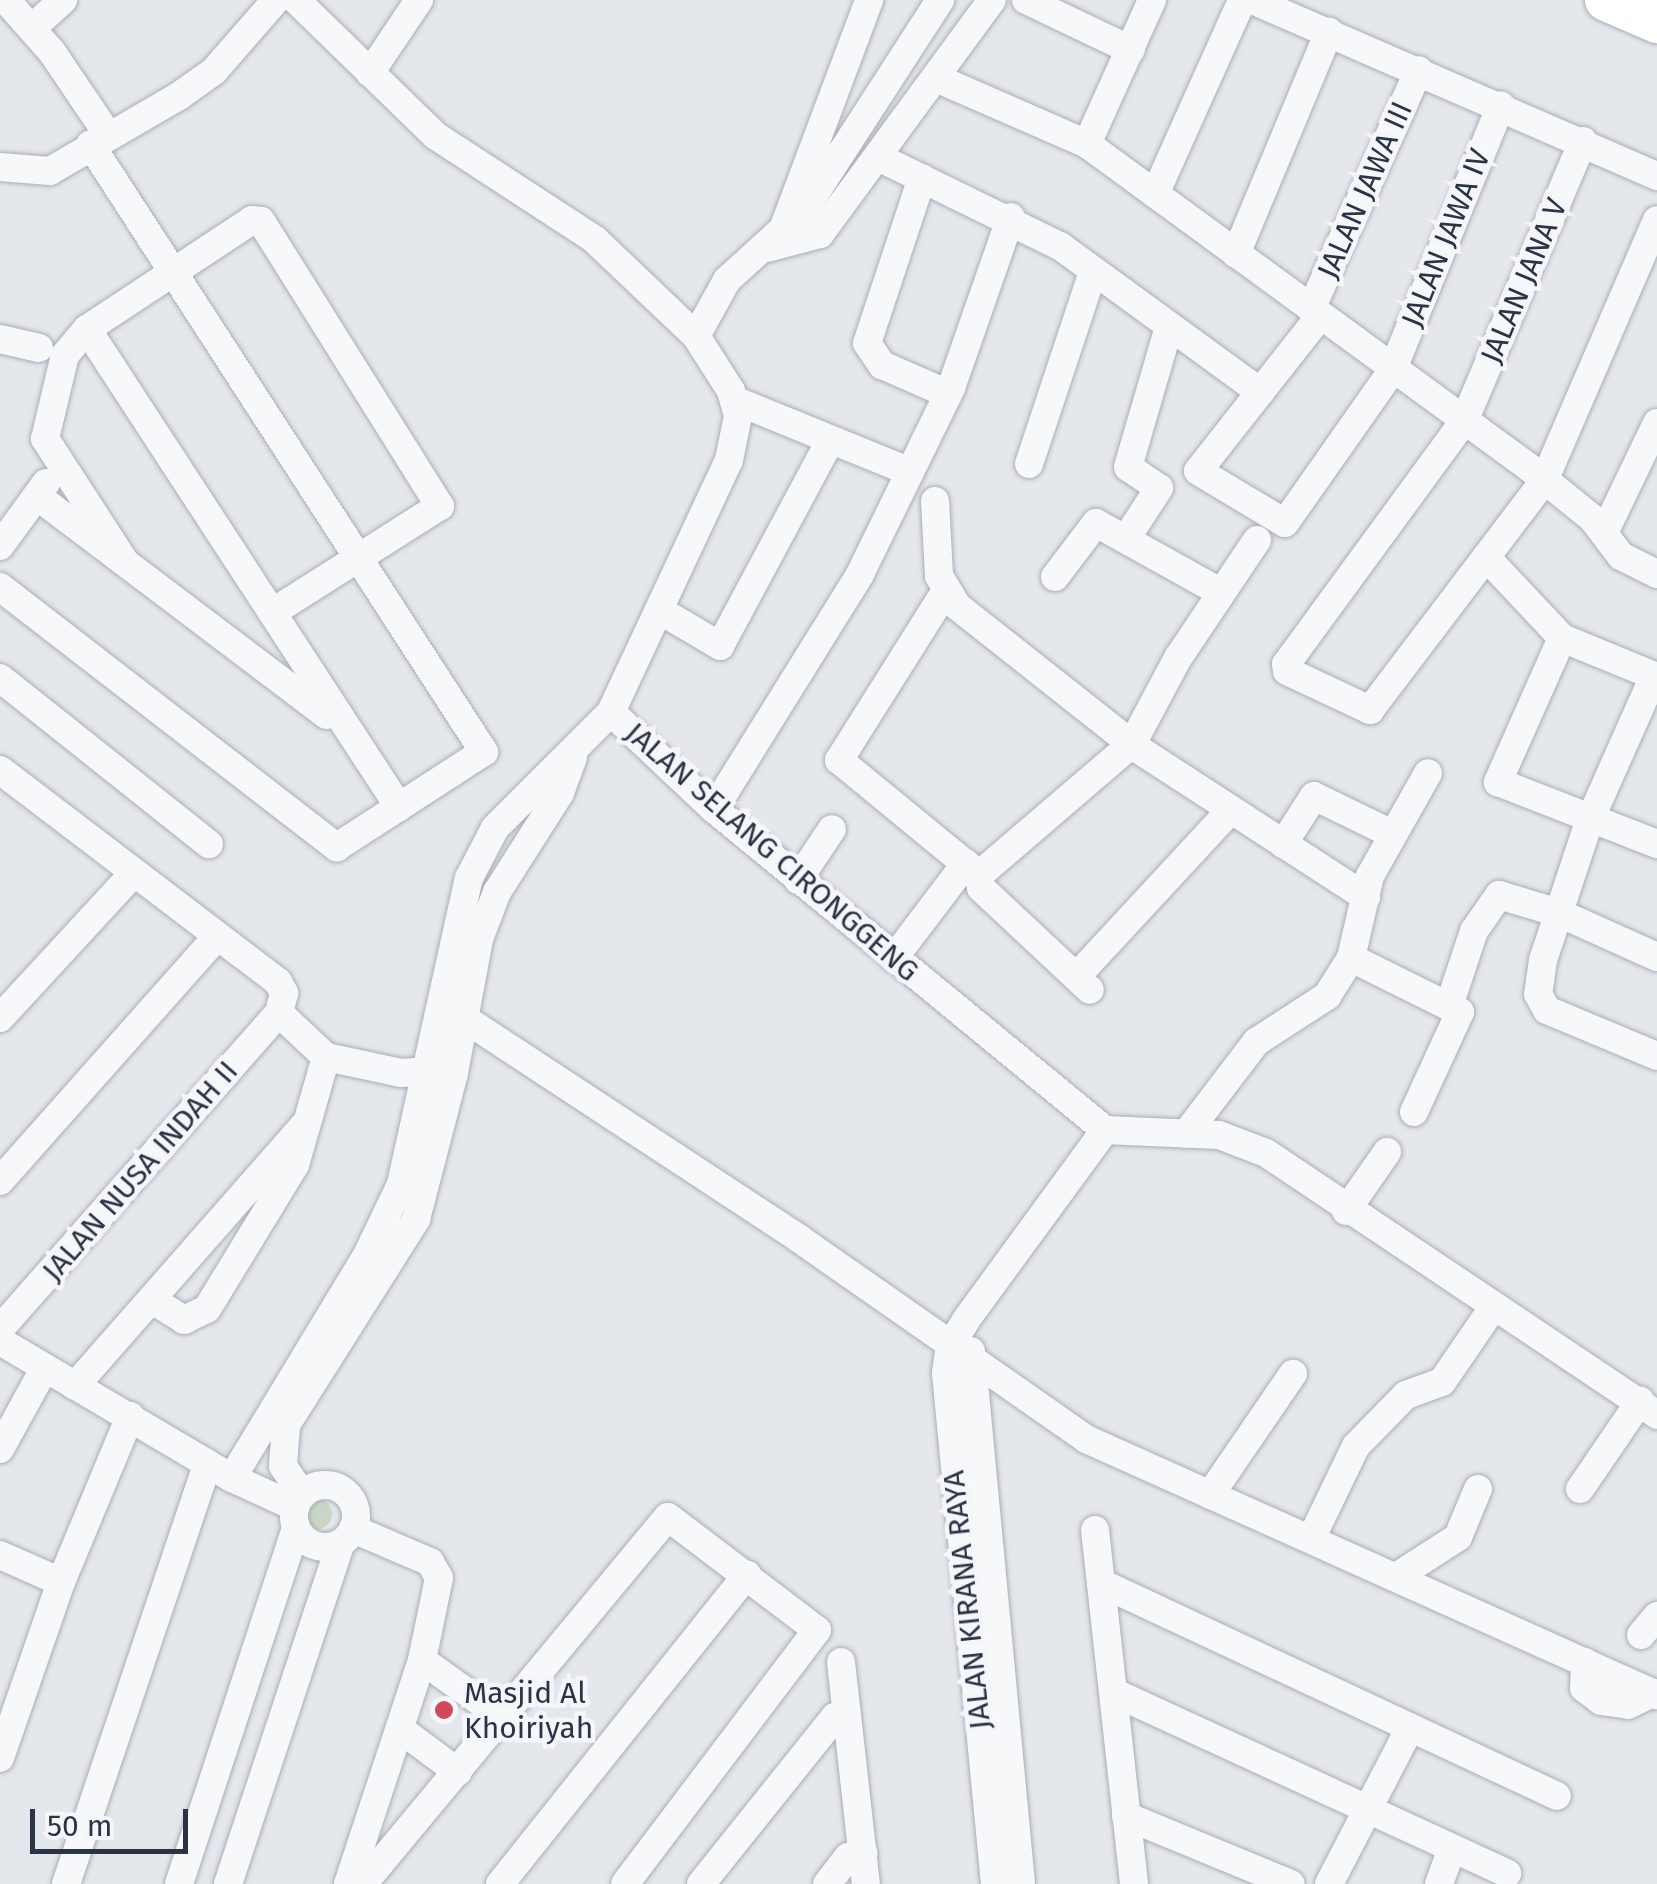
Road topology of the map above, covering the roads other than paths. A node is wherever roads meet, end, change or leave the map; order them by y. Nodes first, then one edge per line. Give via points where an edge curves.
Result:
1 (6, 0) edge
2 (62, 0) edge
3 (276, 0) edge
4 (296, 0) edge
5 (419, 0) edge
6 (869, 0) edge
7 (940, 0) edge
8 (992, 0) edge
9 (1026, 0) edge
10 (1152, 0) edge
11 (1242, 0) edge
12 (1252, 0) edge
13 (1606, 0) edge
14 (1657, 22) edge
15 (32, 28) junction
16 (1329, 32) junction
17 (1131, 50) junction
18 (1419, 70) junction
19 (370, 72) junction
20 (936, 78) junction
21 (1501, 104) junction
22 (99, 140) junction
23 (1583, 141) junction
24 (1088, 144) junction
25 (878, 157) junction
26 (0, 167) edge
27 (1657, 176) edge
28 (922, 178) junction
29 (1155, 194) junction
30 (1011, 218) junction
31 (1657, 220) edge
32 (774, 240) junction
33 (1236, 254) junction
34 (1093, 272) junction
35 (170, 276) junction
36 (1316, 313) junction
37 (1169, 327) junction
38 (88, 329) junction
39 (696, 336) junction
40 (0, 339) edge
41 (39, 348) dead end
42 (1392, 371) junction
43 (1260, 392) junction
44 (948, 394) junction
45 (734, 400) junction
46 (1464, 421) junction
47 (1657, 423) edge
48 (830, 441) junction
49 (1651, 452) edge
50 (62, 461) junction
51 (1029, 464) dead end
52 (910, 472) junction
53 (1544, 481) junction
54 (36, 496) junction
55 (935, 501) dead end
56 (1604, 532) junction
57 (1126, 538) junction
58 (1257, 540) dead end
59 (0, 546) edge
60 (1486, 557) junction
61 (357, 558) junction
62 (124, 562) junction
63 (1657, 574) edge
64 (1055, 577) dead end
65 (0, 587) edge
66 (946, 592) junction
67 (1218, 592) junction
68 (659, 610) junction
69 (273, 612) junction
70 (1562, 638) junction
71 (1656, 676) edge
72 (0, 678) edge
73 (610, 712) junction
74 (340, 725) junction
75 (1132, 744) junction
76 (0, 770) edge
77 (1428, 773) dead end
78 (399, 807) junction
79 (714, 809) junction
80 (1229, 812) junction
81 (1589, 822) junction
82 (832, 829) dead end
83 (1392, 834) junction
84 (209, 844) dead end
85 (1283, 844) junction
86 (1657, 844) edge
87 (973, 869) junction
88 (133, 874) junction
89 (798, 880) junction
90 (1366, 897) junction
91 (1559, 912) junction
92 (467, 934) junction
93 (217, 936) junction
94 (1657, 957) edge
95 (894, 958) junction
96 (1351, 958) junction
97 (1450, 1004) junction
98 (279, 1013) junction
99 (0, 1018) edge
100 (465, 1019) junction
101 (1657, 1056) edge
102 (326, 1057) junction
103 (442, 1070) junction
104 (1414, 1112) dead end
105 (304, 1125) junction
106 (1106, 1130) junction
107 (1186, 1134) junction
108 (1387, 1152) dead end
109 (0, 1181) edge
110 (1346, 1210) junction
111 (154, 1300) junction
112 (1492, 1310) junction
113 (0, 1329) edge
114 (0, 1340) edge
115 (962, 1353) junction
116 (43, 1371) junction
117 (1294, 1374) dead end
118 (74, 1386) junction
119 (1648, 1408) edge
120 (130, 1416) junction
121 (0, 1449) edge
122 (220, 1470) junction
123 (1580, 1488) dead end
124 (1478, 1489) dead end
125 (1210, 1495) junction
126 (298, 1510) junction
127 (1095, 1530) dead end
128 (347, 1536) junction
129 (1311, 1539) junction
130 (0, 1555) edge
131 (747, 1576) junction
132 (1396, 1577) junction
133 (61, 1582) junction
134 (1101, 1582) junction
135 (422, 1660) junction
136 (841, 1662) dead end
137 (1113, 1692) junction
138 (1655, 1694) edge
139 (848, 1716) junction
140 (504, 1719) junction
141 (1410, 1728) junction
142 (400, 1729) junction
143 (0, 1758) edge
144 (458, 1772) junction
145 (1556, 1796) dead end
146 (1363, 1809) junction
147 (1126, 1816) junction
148 (1451, 1851) junction
149 (863, 1853) junction
150 (1226, 1872) edge
151 (1507, 1873) dead end
152 (66, 1884) edge
153 (179, 1884) edge
154 (228, 1884) edge
155 (348, 1884) edge
156 (363, 1884) edge
157 (500, 1884) edge
158 (625, 1884) edge
159 (701, 1884) edge
160 (826, 1884) edge
161 (866, 1884) edge
162 (995, 1884) edge
163 (1021, 1884) edge
164 (1134, 1884) edge
165 (1291, 1884) edge
166 (1329, 1884) edge
167 (1440, 1884) edge

1 - 15 street
2 - 15 street
3 - 22 street via 214,70
4 - 19 street, JALAN SELANG CIRONGGENG
5 - 19 street
6 - 32 street
7 - 32 street via 805,208
8 - 20 street
9 - 17 street
10 - 17 street
11 - 29 street
12 - 16 street
13 - 14 highway
15 - 22 street
16 - 18 street
16 - 33 street
17 - 24 street
18 - 21 street
18 - 36 street, JALAN JAWA III
19 - 39 street, JALAN SELANG CIRONGGENG via 436,136 594,239
20 - 24 street
20 - 25 street
21 - 23 street
21 - 42 street, JALAN JAWA IV
22 - 26 street via 50,171
22 - 35 street
23 - 27 street
23 - 46 street, JALAN JANA V
24 - 29 street
25 - 28 street
25 - 32 street via 820,234
28 - 30 street
28 - 44 street via 867,343 882,365
29 - 33 street
30 - 34 street
30 - 44 street
31 - 53 street
32 - 39 street via 727,280
33 - 36 street
34 - 37 street
34 - 51 street
35 - 38 street
35 - 61 street
35 - 61 street via 252,220 262,221 440,506
36 - 42 street
36 - 43 street, JALAN JAWA III
37 - 43 street
37 - 57 street via 1128,467 1159,488
38 - 50 street via 65,354 44,426
38 - 69 street
39 - 45 street, JALAN SELANG CIRONGGENG via 718,363
40 - 41 street
42 - 43 street, JALAN JAWA IV via 1285,523 1198,471
42 - 46 street
44 - 52 street
45 - 48 street
45 - 68 street, JALAN SELANG CIRONGGENG via 738,416 729,460
46 - 53 street
46 - 60 street, JALAN JANA V via 1285,668 1370,710
47 - 49 street
48 - 52 street
48 - 68 street via 720,646
49 - 56 street
50 - 54 street
50 - 62 street
52 - 79 street via 860,574
53 - 56 street
53 - 60 street
54 - 59 street
54 - 62 street
55 - 66 street
56 - 63 street via 1620,556
57 - 64 street via 1096,524
57 - 67 street
58 - 67 street
60 - 70 street
61 - 69 street
61 - 78 street via 484,752
62 - 74 street
65 - 78 street via 334,846
66 - 75 street
66 - 87 street via 839,760
67 - 75 street
68 - 73 street, JALAN SELANG CIRONGGENG
69 - 74 street
70 - 71 street
70 - 81 street via 1497,780
71 - 81 street
72 - 84 street
73 - 79 street, JALAN SELANG CIRONGGENG
73 - 92 street via 495,828 470,878
74 - 78 street
75 - 80 street
75 - 87 street
76 - 88 street
77 - 83 street
79 - 89 street, JALAN SELANG CIRONGGENG
80 - 85 street
80 - 87 street via 1083,984 981,888
81 - 86 street
81 - 91 street
82 - 89 street
83 - 85 street via 1314,796
83 - 90 street
85 - 90 street
87 - 95 street
88 - 93 street
88 - 99 street
89 - 95 street, JALAN SELANG CIRONGGENG
90 - 96 street
91 - 94 street
91 - 97 street via 1499,895 1474,932
91 - 101 street via 1538,985 1544,1008
92 - 100 street
92 - 103 street
93 - 98 street via 278,982 284,992
93 - 109 street
95 - 106 street, JALAN SELANG CIRONGGENG
96 - 97 street
96 - 107 street via 1327,996 1256,1042
97 - 104 street via 1460,1016
98 - 102 street
98 - 113 street, JALAN NUSA INDAH II
100 - 103 street
100 - 115 street
102 - 103 street via 402,1073
102 - 105 street
103 - 122 street via 388,1216
103 - 126 street via 416,1219 286,1425 283,1466
105 - 111 street
105 - 111 street via 296,1165 207,1309 184,1320
106 - 107 street
106 - 115 street, JALAN KIRANA RAYA via 966,1320
107 - 110 street via 1220,1135 1266,1153
108 - 110 street
110 - 112 street
111 - 118 street
112 - 119 street
112 - 129 street via 1442,1382 1406,1396 1356,1446
114 - 116 street
115 - 125 street via 1086,1440
115 - 162 street, JALAN KIRANA RAYA via 947,1401
115 - 163 street, JALAN KIRANA RAYA
116 - 118 street
116 - 121 street
117 - 125 street
118 - 120 street
119 - 123 street
120 - 122 street
120 - 133 street
122 - 126 street
122 - 152 street
124 - 132 street via 1458,1537
125 - 129 street
126 - 128 street via 310,1544
126 - 128 street via 326,1485 342,1490 354,1504
126 - 153 street
127 - 134 street
128 - 135 street via 437,1568 438,1594
128 - 154 street
129 - 132 street
130 - 133 street
131 - 140 street via 665,1518
131 - 157 street
131 - 158 street via 817,1630
132 - 138 street
133 - 143 street
134 - 137 street
134 - 141 street
135 - 140 street
135 - 142 street
136 - 139 street
137 - 146 street
137 - 147 street
139 - 149 street
139 - 159 street via 835,1717
140 - 144 street
141 - 145 street
141 - 146 street
142 - 144 street
142 - 155 street
144 - 156 street
146 - 148 street
146 - 166 street
147 - 150 street
147 - 164 street
148 - 151 street
148 - 167 street
149 - 160 street via 848,1857
149 - 161 street
150 - 165 street

